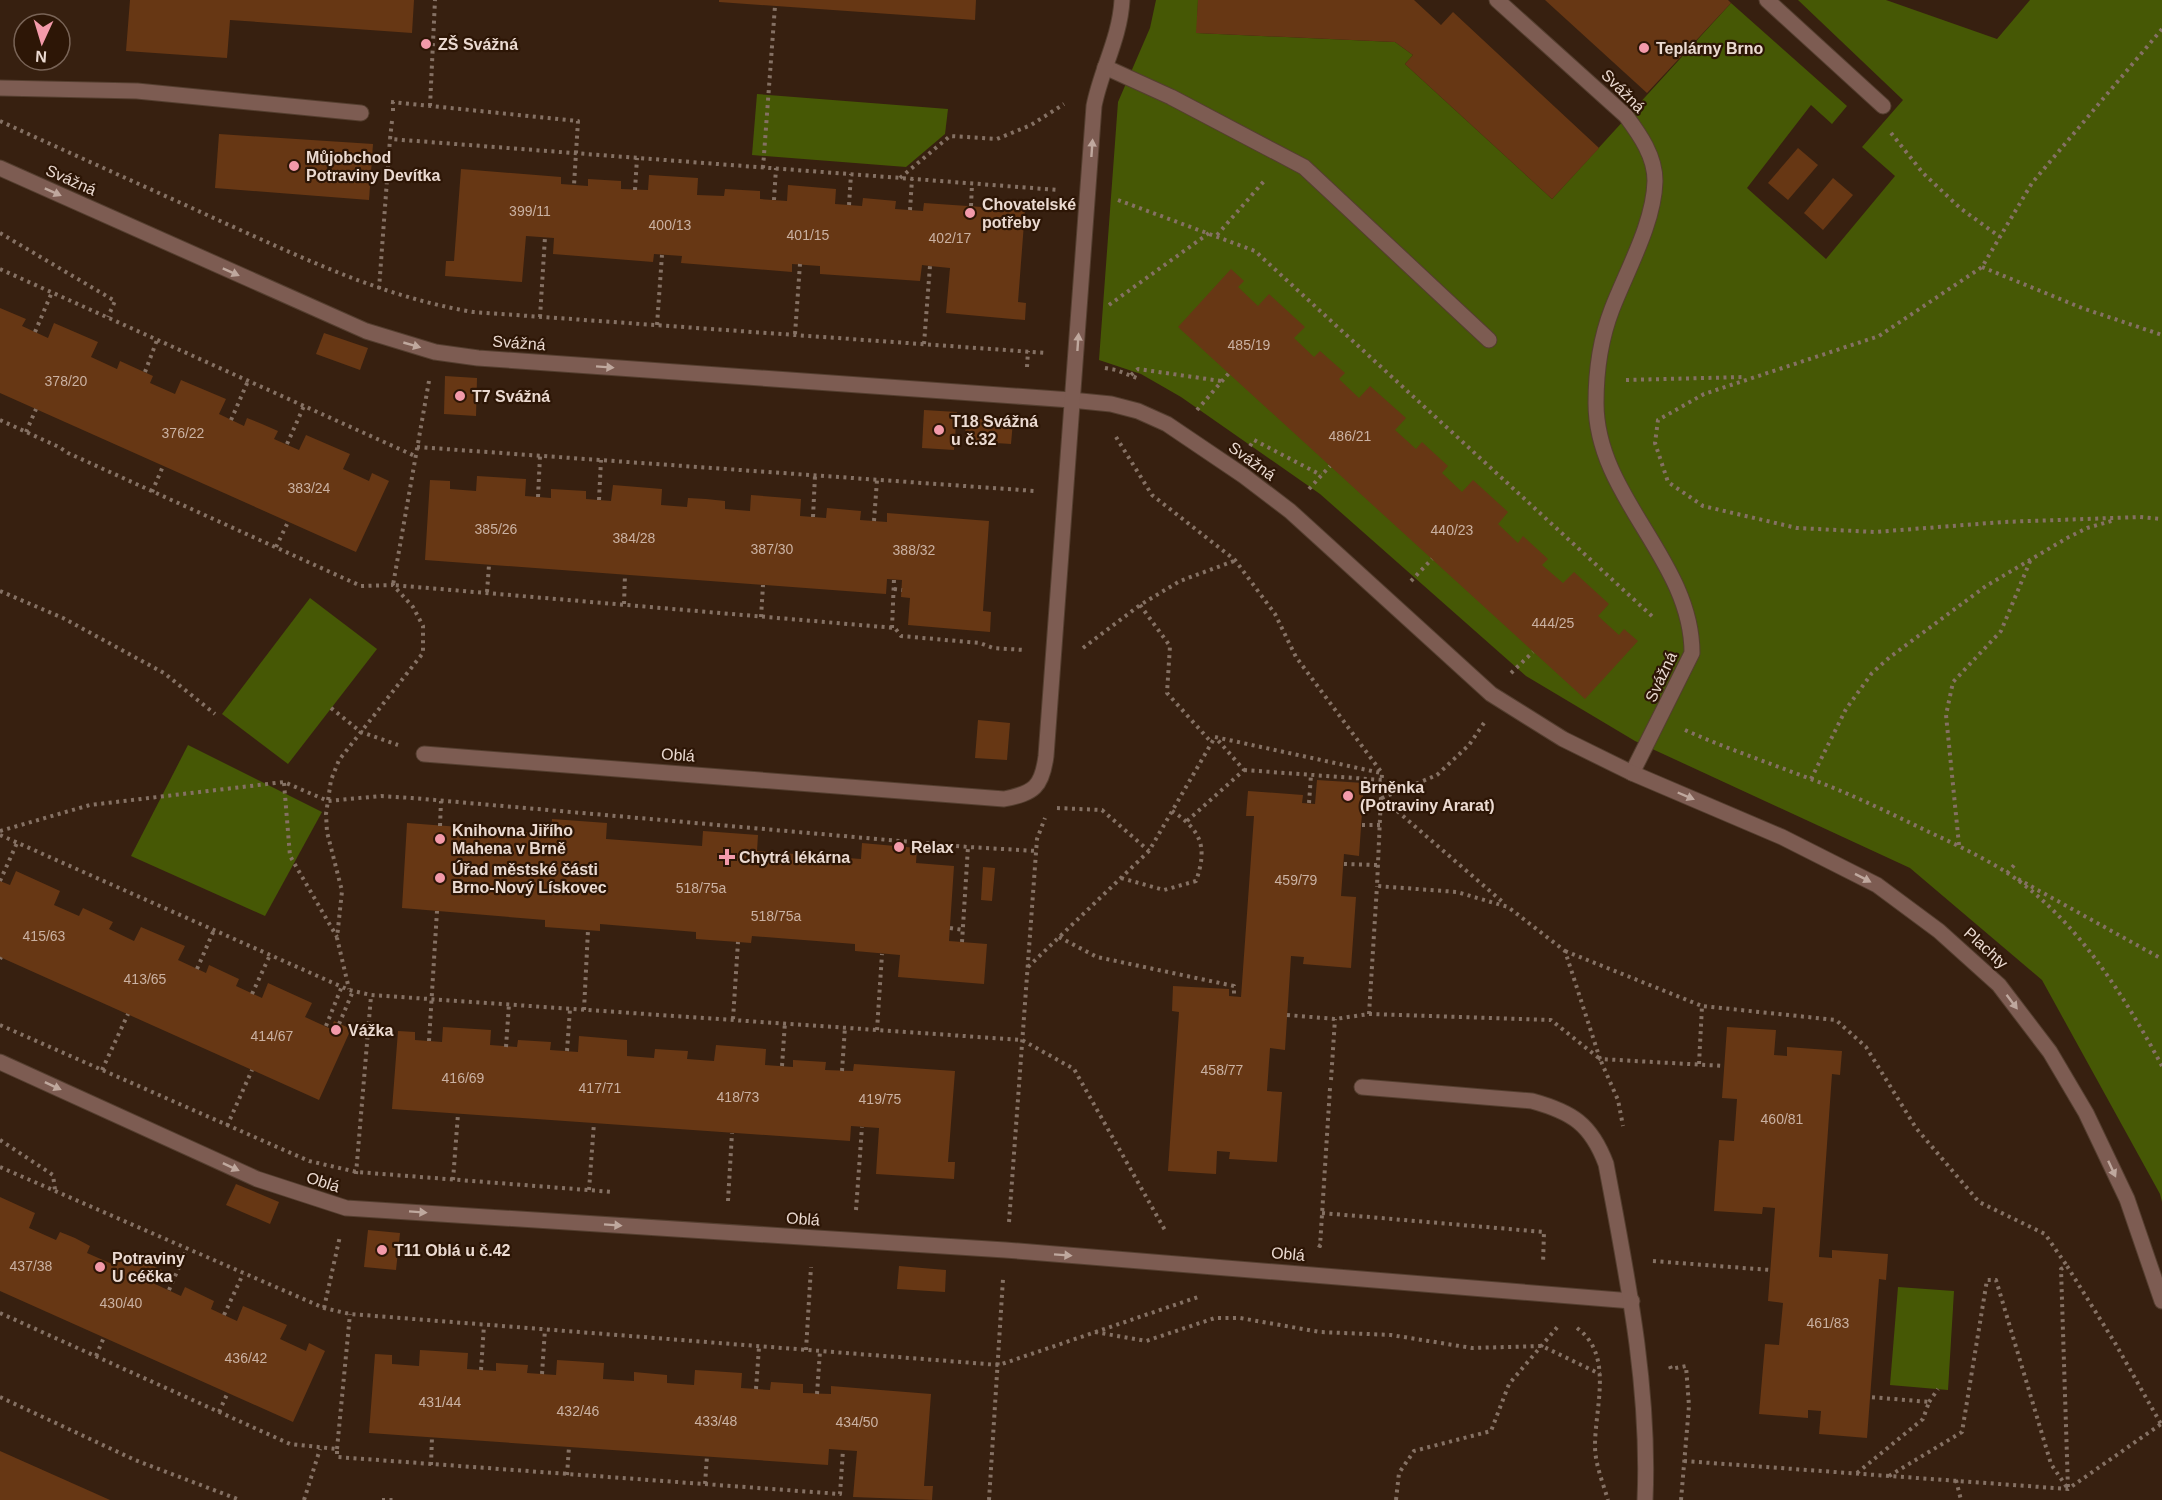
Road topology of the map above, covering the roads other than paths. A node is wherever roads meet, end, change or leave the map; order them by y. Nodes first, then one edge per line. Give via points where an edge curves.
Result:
1 (1122, 0) edge
2 (1497, 0) edge
3 (1767, 0) edge
4 (1105, 67) junction
5 (0, 88) edge
6 (1883, 106) road end
7 (361, 113) dead end
8 (0, 168) edge
9 (1489, 340) dead end
10 (1071, 400) junction
11 (424, 753) road end
12 (1632, 773) junction
13 (0, 1062) edge
14 (1362, 1087) dead end
15 (1632, 1300) junction
16 (2162, 1301) edge
17 (1645, 1500) edge

1 - 4 street via 1116,39
2 - 12 street, Svážná via 1626,116 1652,159 1655,180 1651,207 1605,330 1598,357 1596,406 1606,458 1619,489 1681,598 1689,619 1692,653
3 - 6 street
4 - 9 street via 1304,167
10 -> 4 street via 1094,106
5 - 7 street via 137,91
8 -> 10 street, Svážná via 366,331 435,352
10 - 11 street, Oblá via 1046,756 1035,789 1004,799
10 - 12 street, Svážná via 1138,411 1167,424 1290,511 1491,694 1563,739
12 -> 16 street, Plachty via 1782,837 1877,885 1939,931 1999,985 2050,1052 2086,1113 2127,1199
13 -> 15 street, Oblá via 257,1179 346,1208 813,1238
14 - 15 street via 1532,1101 1556,1107 1579,1120 1599,1146 1606,1164
15 - 17 street via 1641,1361

